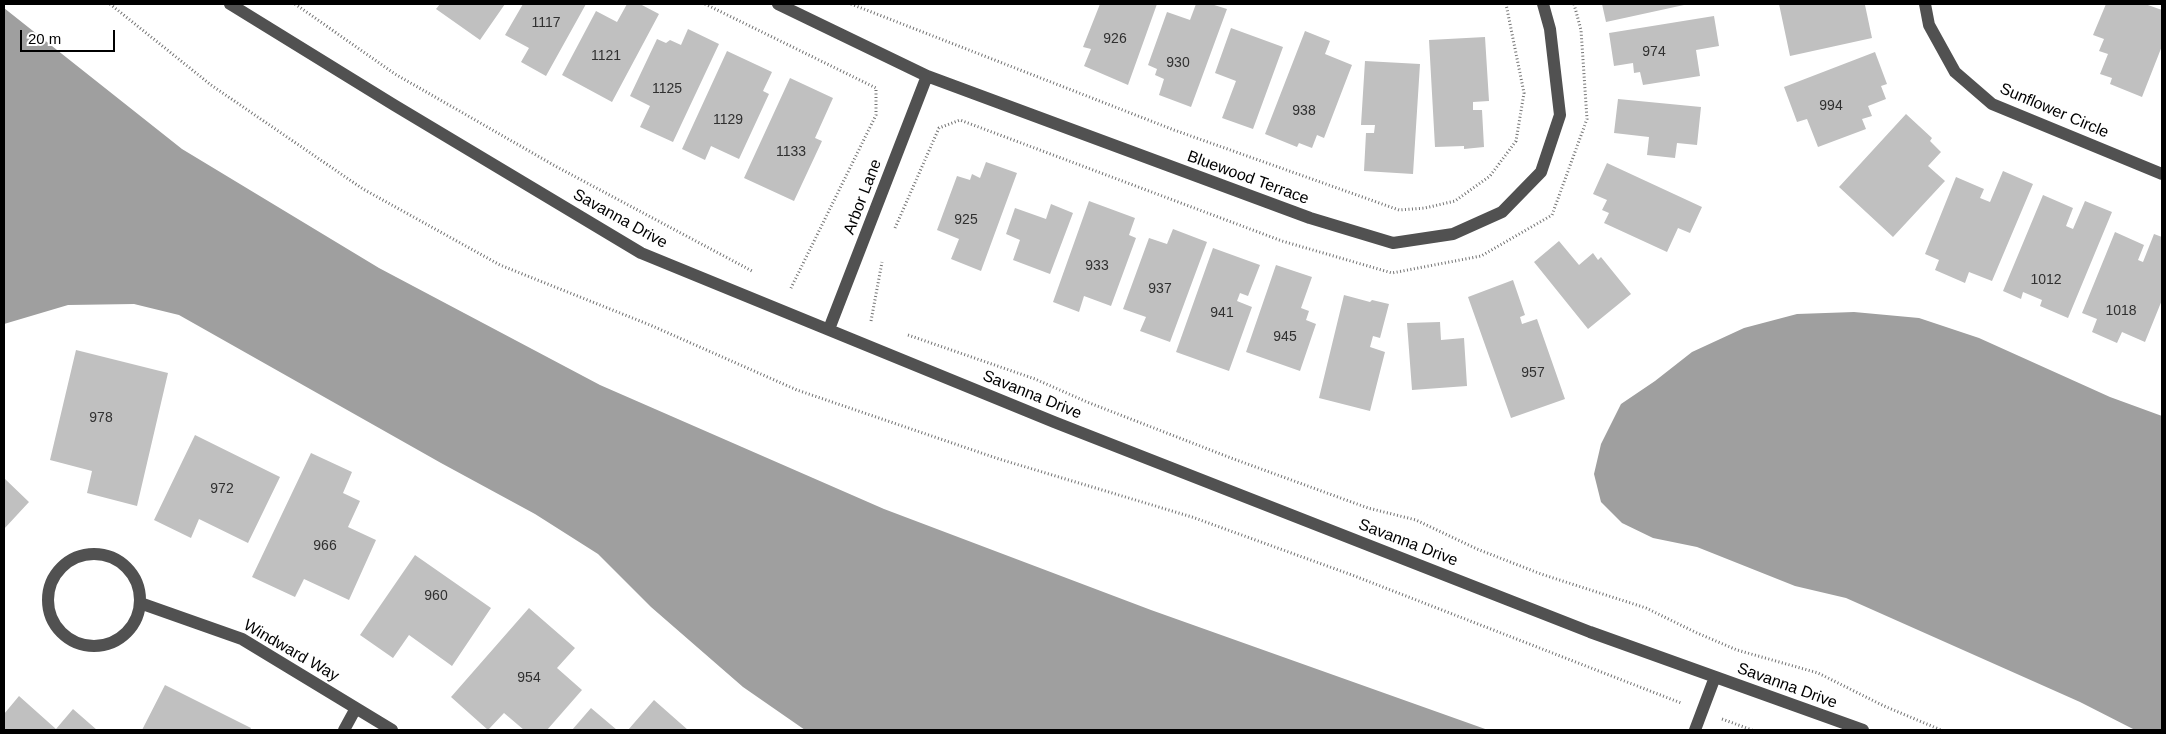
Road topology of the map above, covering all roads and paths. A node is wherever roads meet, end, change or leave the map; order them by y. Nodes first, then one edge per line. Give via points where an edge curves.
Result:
1 (110, 4) edge
2 (230, 4) edge
3 (295, 4) edge
4 (705, 4) edge
5 (778, 4) edge
6 (851, 4) edge
7 (1506, 4) edge
8 (1543, 4) edge
9 (1925, 4) edge
10 (927, 76) junction
11 (2162, 174) edge
12 (755, 273) dead end
13 (781, 287) dead end
14 (870, 321) dead end
15 (880, 324) dead end
16 (829, 329) junction
17 (907, 335) dead end
18 (140, 603) junction
19 (1715, 677) junction
20 (356, 708) junction
21 (1702, 711) junction
22 (344, 730) edge
23 (392, 730) edge
24 (1695, 730) edge
25 (1752, 730) edge
26 (1863, 730) edge
27 (1941, 730) edge

1 - 21 path via 211,85 363,189 500,265 650,325 797,390 999,459 1192,517 1352,575
2 - 16 street, Savanna Drive via 642,253
3 - 12 path via 395,74 556,168
4 - 13 path via 876,88 876,115 789,291
5 - 10 street, Bluewood Terrace
6 - 7 path via 1174,130 1399,210 1425,208 1455,200 1490,176 1516,141 1524,93
8 - 10 street, Bluewood Terrace via 1550,29 1560,115 1541,172 1502,212 1453,234 1393,243 1310,218
9 - 11 street, Sunflower Circle via 1929,25 1955,72 1992,104
10 - 16 street, Arbor Lane
14 - 15 path
16 - 19 street, Savanna Drive via 1072,429 1590,632
17 - 27 path via 1035,379 1222,455 1368,508 1416,520 1541,574 1646,608 1737,650 1818,673
18 - 18 street via 139,588 133,575 111,556 96,554 68,561 50,584 48,598 55,626 65,637 92,647 106,645 130,630
18 - 20 street, Windward Way via 242,638
19 - 21 street
19 - 26 street, Savanna Drive
20 - 22 street
20 - 23 street, Windward Way
21 - 24 street
21 - 25 path

